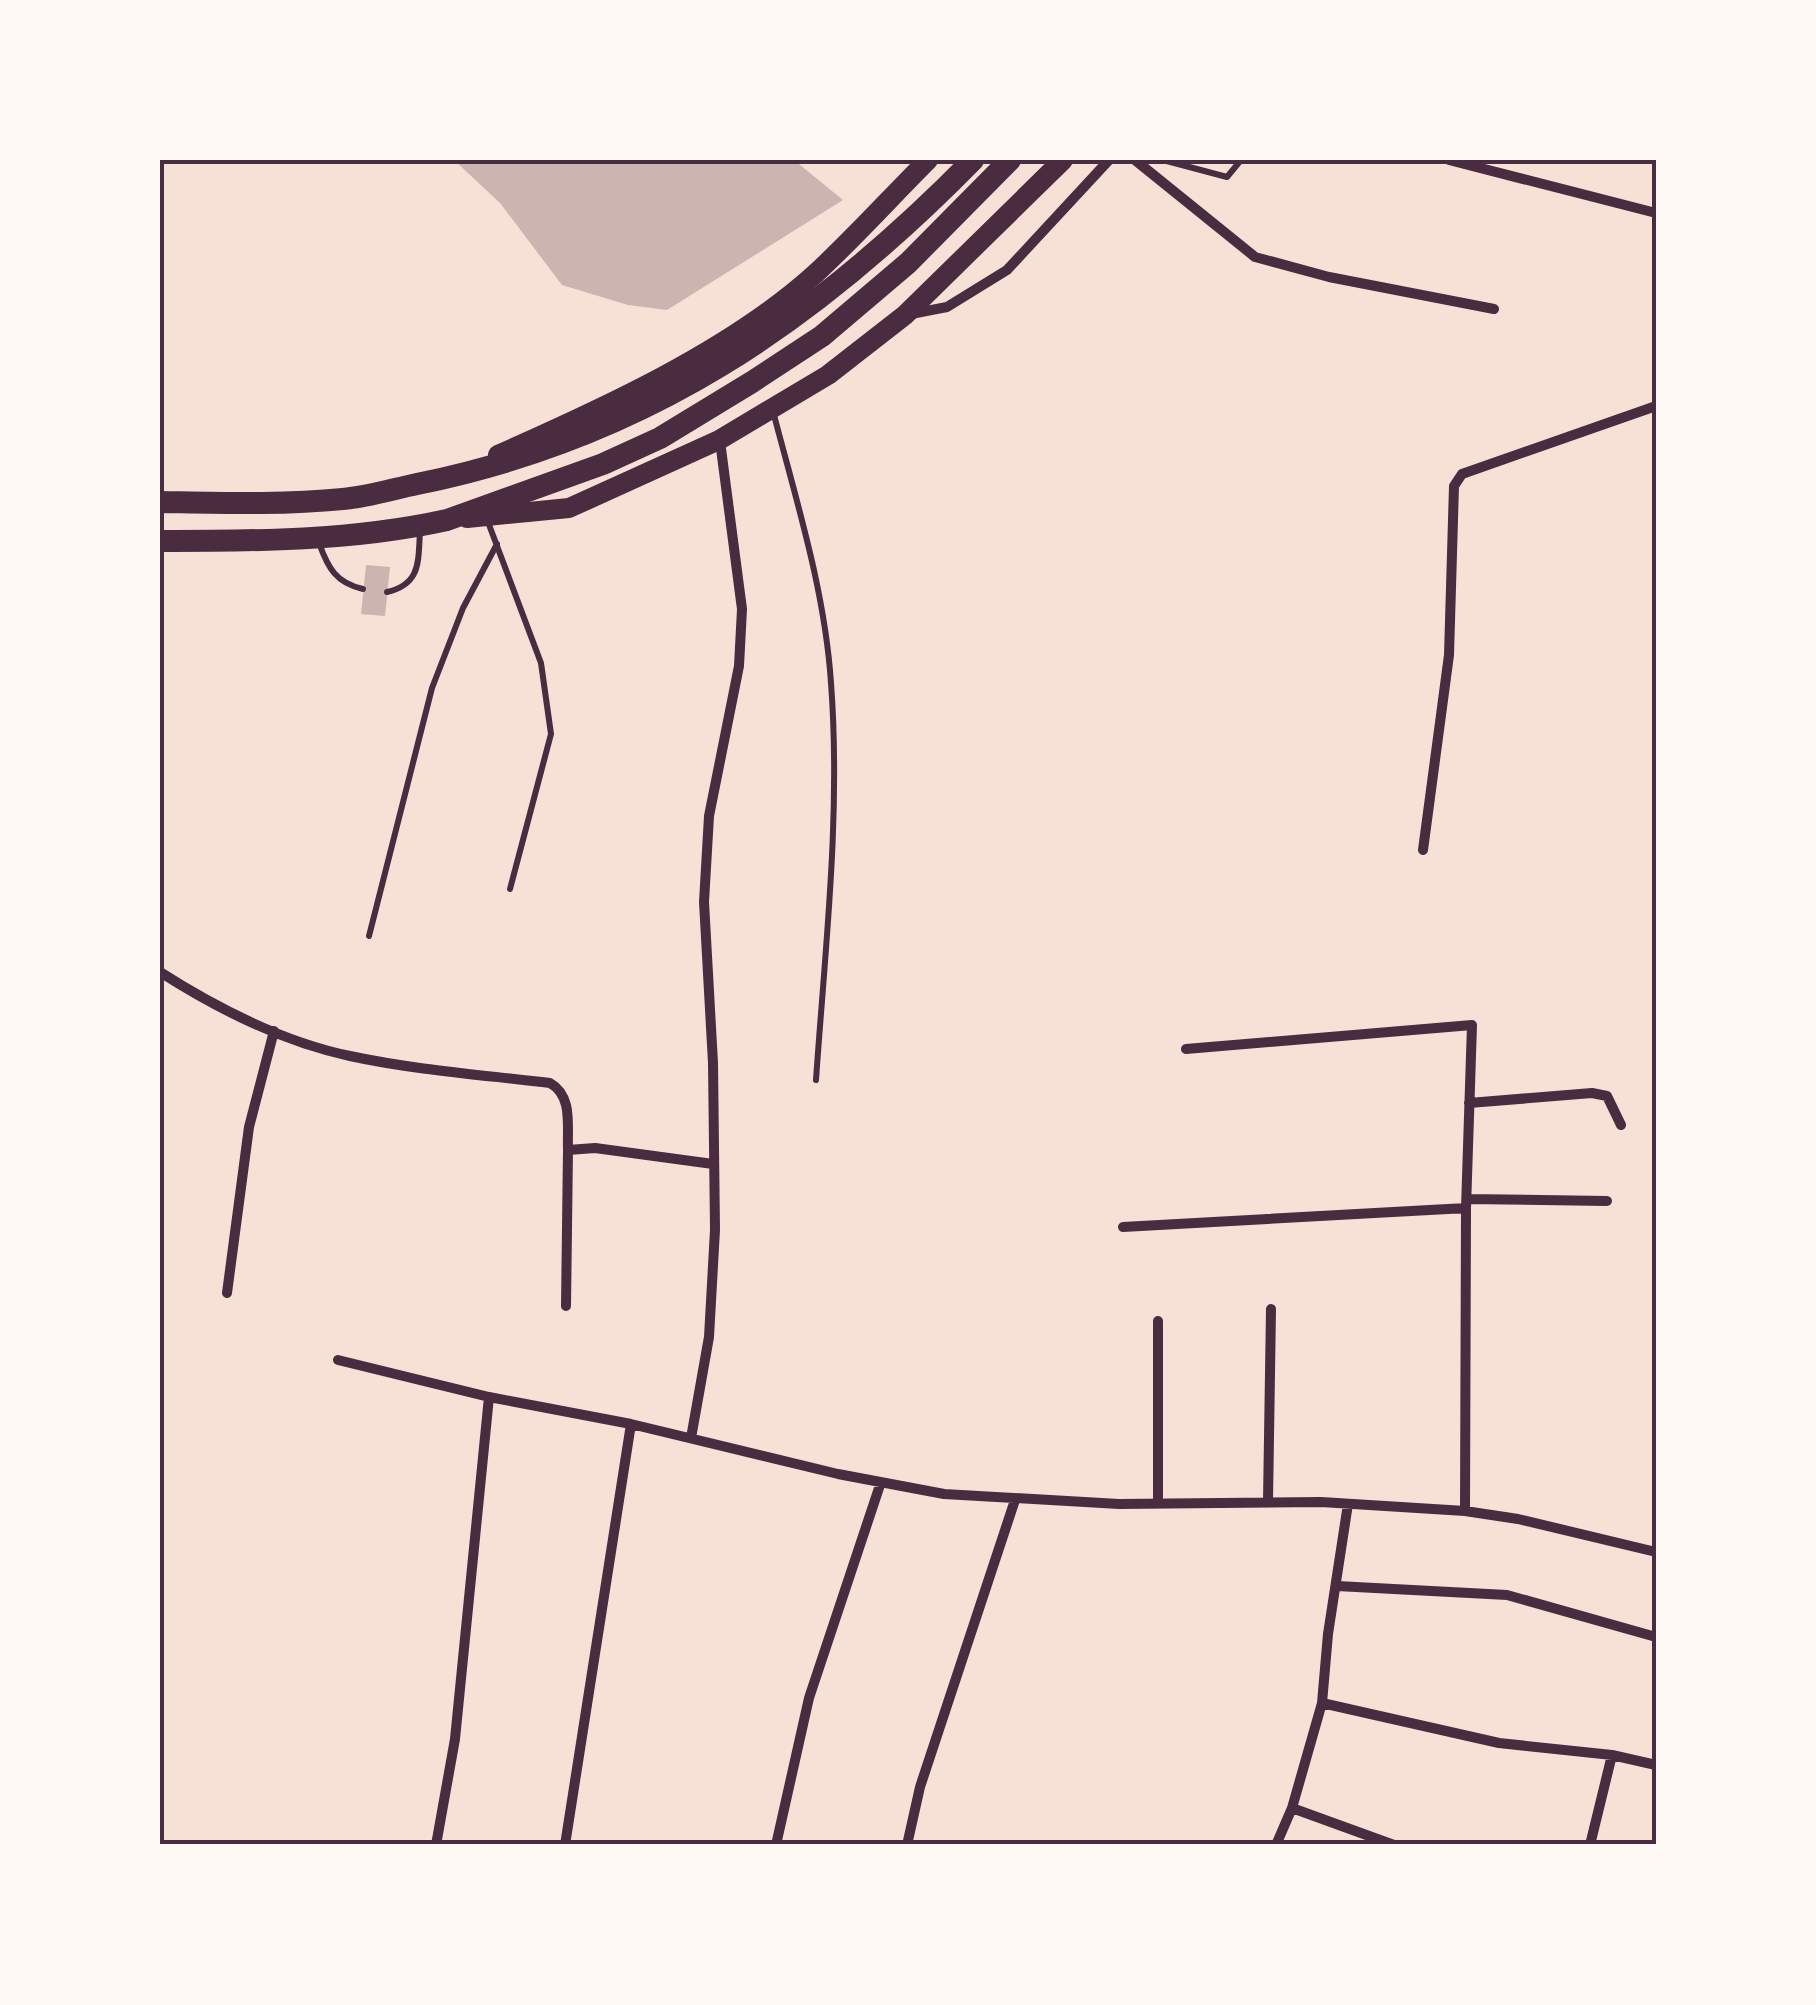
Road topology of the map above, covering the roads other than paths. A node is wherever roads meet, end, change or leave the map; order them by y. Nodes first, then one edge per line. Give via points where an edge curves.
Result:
1 (928, 160) edge
2 (973, 160) edge
3 (1010, 160) edge
4 (1063, 160) edge
5 (1110, 160) edge
6 (1135, 160) edge
7 (1163, 160) edge
8 (1241, 160) edge
9 (1448, 160) edge
10 (1656, 213) edge
11 (1494, 310) dead end
12 (905, 315) junction
13 (1656, 406) edge
14 (772, 408) junction
15 (720, 440) junction
16 (441, 479) junction
17 (160, 502) edge
18 (486, 516) junction
19 (447, 520) junction
20 (420, 526) junction
21 (318, 539) junction
22 (160, 541) edge
23 (496, 544) junction
24 (363, 589) dead end
25 (388, 592) dead end
26 (1424, 850) dead end
27 (510, 889) dead end
28 (369, 936) dead end
29 (160, 972) edge
30 (274, 1030) junction
31 (1186, 1050) dead end
32 (816, 1080) dead end
33 (1470, 1103) junction
34 (1620, 1125) dead end
35 (568, 1150) junction
36 (713, 1164) junction
37 (1607, 1201) dead end
38 (1467, 1204) junction
39 (1123, 1228) dead end
40 (227, 1293) dead end
41 (566, 1306) dead end
42 (1271, 1309) dead end
43 (1158, 1321) dead end
44 (338, 1360) dead end
45 (489, 1397) junction
46 (631, 1424) junction
47 (691, 1438) junction
48 (882, 1482) junction
49 (1014, 1500) junction
50 (1268, 1501) junction
51 (1158, 1504) junction
52 (1348, 1504) junction
53 (1465, 1511) junction
54 (1656, 1552) edge
55 (1337, 1586) junction
56 (1656, 1637) edge
57 (1322, 1703) junction
58 (1612, 1755) junction
59 (1656, 1764) edge
60 (1292, 1808) junction
61 (436, 1845) edge
62 (565, 1845) edge
63 (776, 1845) edge
64 (907, 1845) edge
65 (1276, 1845) edge
66 (1394, 1845) edge
67 (1590, 1845) edge

1 - 16 main road via 814,275 754,320 582,418
2 - 16 highway via 866,264 709,373 612,425 519,460
3 - 19 highway via 908,263 822,336 752,382 617,458
4 - 12 main road
5 - 12 street via 1007,270 948,307
6 - 11 street via 1255,257
7 - 8 lane via 1226,177
9 - 10 street
12 - 14 main road via 828,375
13 - 26 street via 1462,474 1454,486 1449,655
14 - 15 main road
14 - 32 lane via 813,566 831,682 834,818
15 - 18 main road via 568,508
15 - 36 street via 742,609 739,666 708,816 704,902
16 - 17 highway via 346,499
18 - 19 main road
18 - 23 lane
19 - 20 highway
20 - 21 highway
20 - 25 lane via 414,576
21 - 22 highway
21 - 24 lane via 335,577
23 - 27 lane via 541,663 551,734
23 - 28 lane via 432,688
29 - 30 street
30 - 35 street via 349,1056 550,1083 566,1102
30 - 40 street via 250,1126
31 - 33 street via 1472,1025
33 - 34 street via 1592,1093 1608,1096
33 - 38 street
35 - 36 street
35 - 41 street
36 - 47 street via 709,1337
37 - 38 street
38 - 39 street
38 - 53 street
42 - 50 street
43 - 51 street
44 - 45 street
45 - 46 street
45 - 61 street via 455,1739
46 - 47 street
46 - 62 street
47 - 48 street
48 - 49 street
48 - 63 street via 809,1698
49 - 51 street
49 - 64 street
50 - 51 street
50 - 52 street
52 - 53 street
52 - 55 street
53 - 54 street
55 - 56 street via 1508,1594
55 - 57 street
57 - 58 street via 1499,1743
57 - 60 street
58 - 59 street
58 - 67 street
60 - 65 street
60 - 66 street

